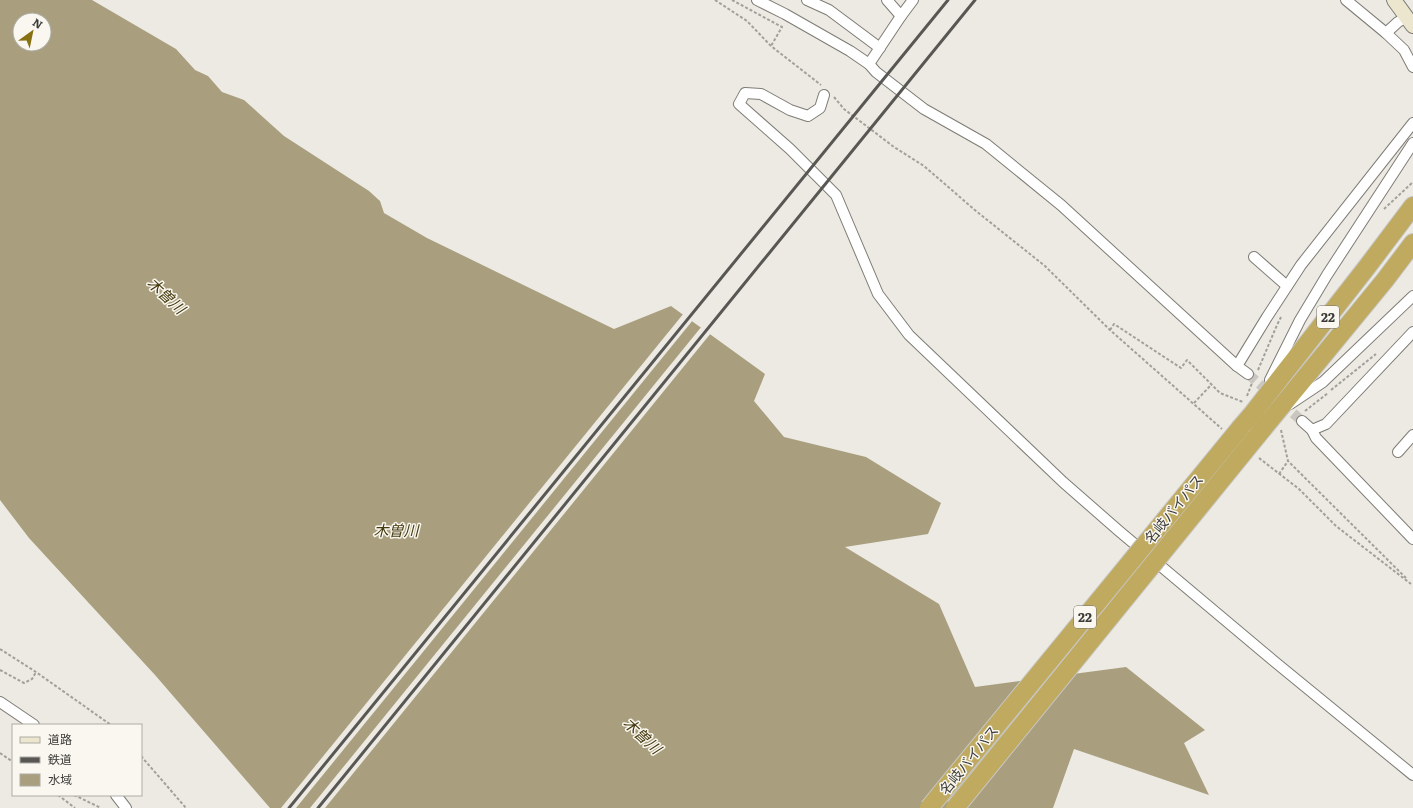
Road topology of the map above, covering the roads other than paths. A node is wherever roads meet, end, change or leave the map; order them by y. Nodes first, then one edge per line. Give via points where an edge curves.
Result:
1 (757, 0) edge
2 (807, 0) edge
3 (887, 0) edge
4 (913, 0) edge
5 (1346, 0) edge
6 (1394, 0) edge
7 (901, 16) junction
8 (1410, 22) edge
9 (1386, 33) junction
10 (880, 48) junction
11 (869, 64) junction
12 (1413, 67) edge
13 (826, 92) road end
14 (1413, 123) edge
15 (1413, 143) edge
16 (1413, 206) edge
17 (1413, 243) edge
18 (1254, 257) dead end
19 (1287, 286) junction
20 (1413, 296) edge
21 (1411, 338) edge
22 (1237, 366) junction
23 (1252, 378) tunnel mouth
24 (1245, 408) junction
25 (1278, 421) junction
26 (1302, 422) tunnel mouth
27 (1312, 430) junction
28 (1413, 435) edge
29 (1398, 452) dead end
30 (1413, 539) edge
31 (0, 702) edge
32 (33, 724) edge
33 (1413, 775) edge
34 (117, 796) edge
35 (126, 808) edge
36 (929, 808) edge
37 (955, 808) edge

1 - 11 street
2 - 10 street via 829,10
3 - 7 street
4 - 7 street
5 - 9 street
6 - 8 street
7 - 10 street
8 - 9 street via 1398,22
9 - 12 street via 1404,50
10 - 11 street
11 - 22 street via 924,109 986,144 1061,205
13 - 33 street via 820,108 808,116 790,110 762,94 745,93 739,104 790,149 836,195 878,294 909,335 1119,531
14 - 19 street
15 - 24 street
16 - 24 highway, 名岐バイパス / 22 via 1367,267
17 - 25 highway, 名岐バイパス / 22
18 - 19 street
19 - 22 street
20 - 25 street
21 - 27 street via 1326,424
22 - 23 street
24 - 36 highway, 名岐バイパス / 22, bridge via 1234,430
25 - 37 highway, 名岐バイパス / 22, bridge via 1257,436
26 - 27 street
27 - 30 street via 1316,438
28 - 29 street
31 - 32 street
34 - 35 street

